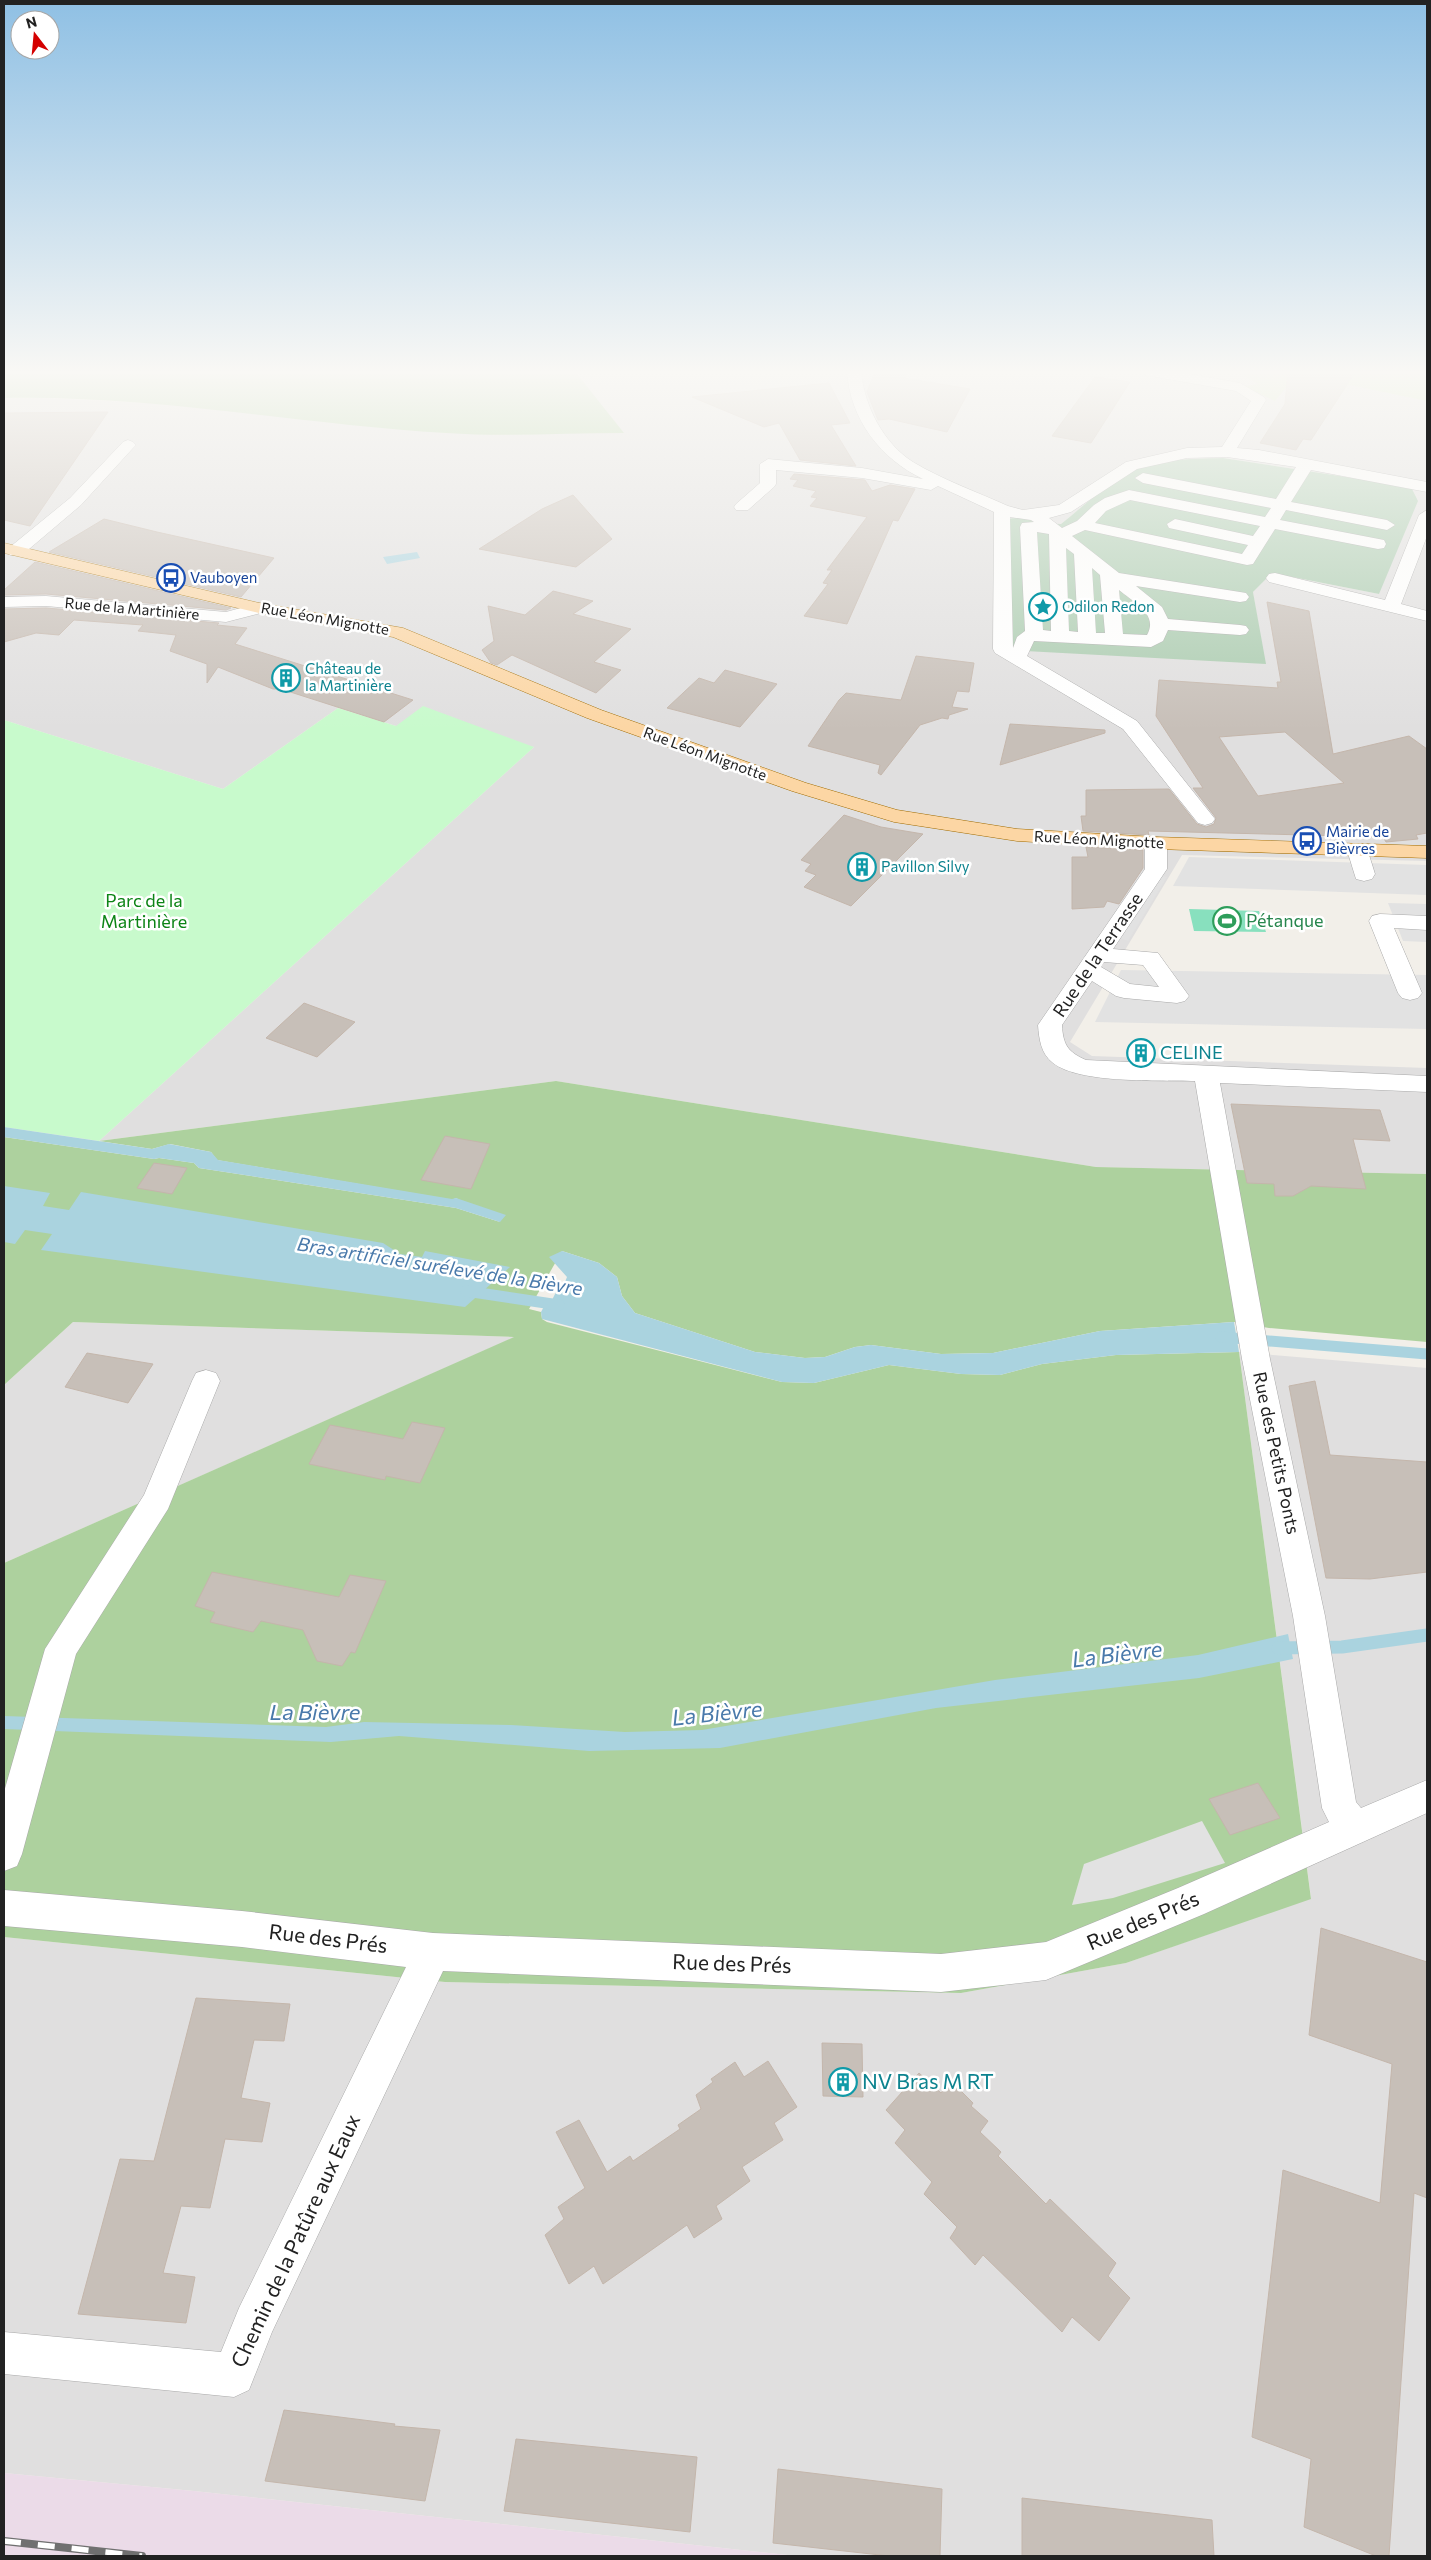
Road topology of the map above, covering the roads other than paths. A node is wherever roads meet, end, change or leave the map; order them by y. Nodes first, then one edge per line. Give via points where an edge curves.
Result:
1 (86, 490) edge
2 (761, 490) edge
3 (961, 490) edge
4 (1094, 490) edge
5 (1177, 490) edge
6 (1290, 490) edge
7 (742, 507) dead end
8 (1002, 510) junction
9 (1128, 514) dead end
10 (1035, 515) junction
11 (1427, 515) edge
12 (1156, 520) dead end
13 (1079, 522) junction
14 (1270, 523) junction
15 (10, 549) edge
16 (1420, 551) edge
17 (1082, 553) junction
18 (1111, 576) junction
19 (1276, 578) dead end
20 (1240, 597) dead end
21 (4, 602) edge
22 (1391, 607) junction
23 (259, 608) junction
24 (1427, 616) edge
25 (1160, 624) junction
26 (1240, 630) dead end
27 (1034, 635) junction
28 (1060, 636) junction
29 (1087, 637) junction
30 (1114, 638) junction
31 (1017, 657) junction
32 (1205, 819) dead end
33 (1156, 843) junction
34 (1358, 850) junction
35 (1427, 852) edge
36 (1364, 874) dead end
37 (1427, 923) edge
38 (1410, 993) dead end
39 (1206, 1072) junction
40 (1427, 1084) edge
41 (206, 1380) dead end
42 (1427, 1796) edge
43 (1356, 1828) junction
44 (4, 1854) edge
45 (4, 1908) edge
46 (433, 1952) junction
47 (4, 2353) edge

1 - 15 street via 40,532
2 - 7 street
3 - 8 street
4 - 10 street via 1055,512
5 - 14 street
6 - 14 street
8 - 10 street
8 - 31 street via 1002,649
9 - 13 street
10 - 13 street
11 - 16 street
12 - 14 street
13 - 14 street
13 - 14 street via 1129,495
13 - 14 street via 1101,532 1205,556 1223,566 1230,556 1248,560
13 - 17 street
13 - 27 street via 1028,527
13 - 28 street
14 - 14 street via 1385,530
15 - 23 main road, Rue Léon Mignotte
16 - 22 street
17 - 18 street
17 - 29 street
18 - 20 street
18 - 25 street via 1156,611
18 - 30 street
19 - 22 street
21 - 23 street, Rue de la Martinière via 46,601 162,614 226,617
22 - 24 street
23 - 33 main road, Rue Léon Mignotte via 397,632 594,714 799,787 894,816 1017,835
25 - 26 street
25 - 30 street via 1157,637 1151,641
27 - 28 street
27 - 31 street via 1026,637
28 - 29 street
29 - 30 street
31 - 32 street via 1130,725
33 - 34 main road, Rue Léon Mignotte
33 - 39 street, Rue de la Terrasse via 1156,869 1050,1026 1050,1040 1062,1060 1083,1068
34 - 35 main road, Rue Léon Mignotte
34 - 36 street
37 - 38 street via 1380,922
39 - 40 street, Rue de la Terrasse
39 - 43 street, Rue des Petits Ponts via 1256,1358 1310,1616 1340,1808
41 - 44 street via 157,1500 61,1650
42 - 43 street, Rue des Prés
43 - 46 street, Rue des Prés via 1046,1961 941,1973
45 - 46 street, Rue des Prés via 242,1929
46 - 47 street, Chemin de la Patûre aux Eaux via 254,2323 234,2376

